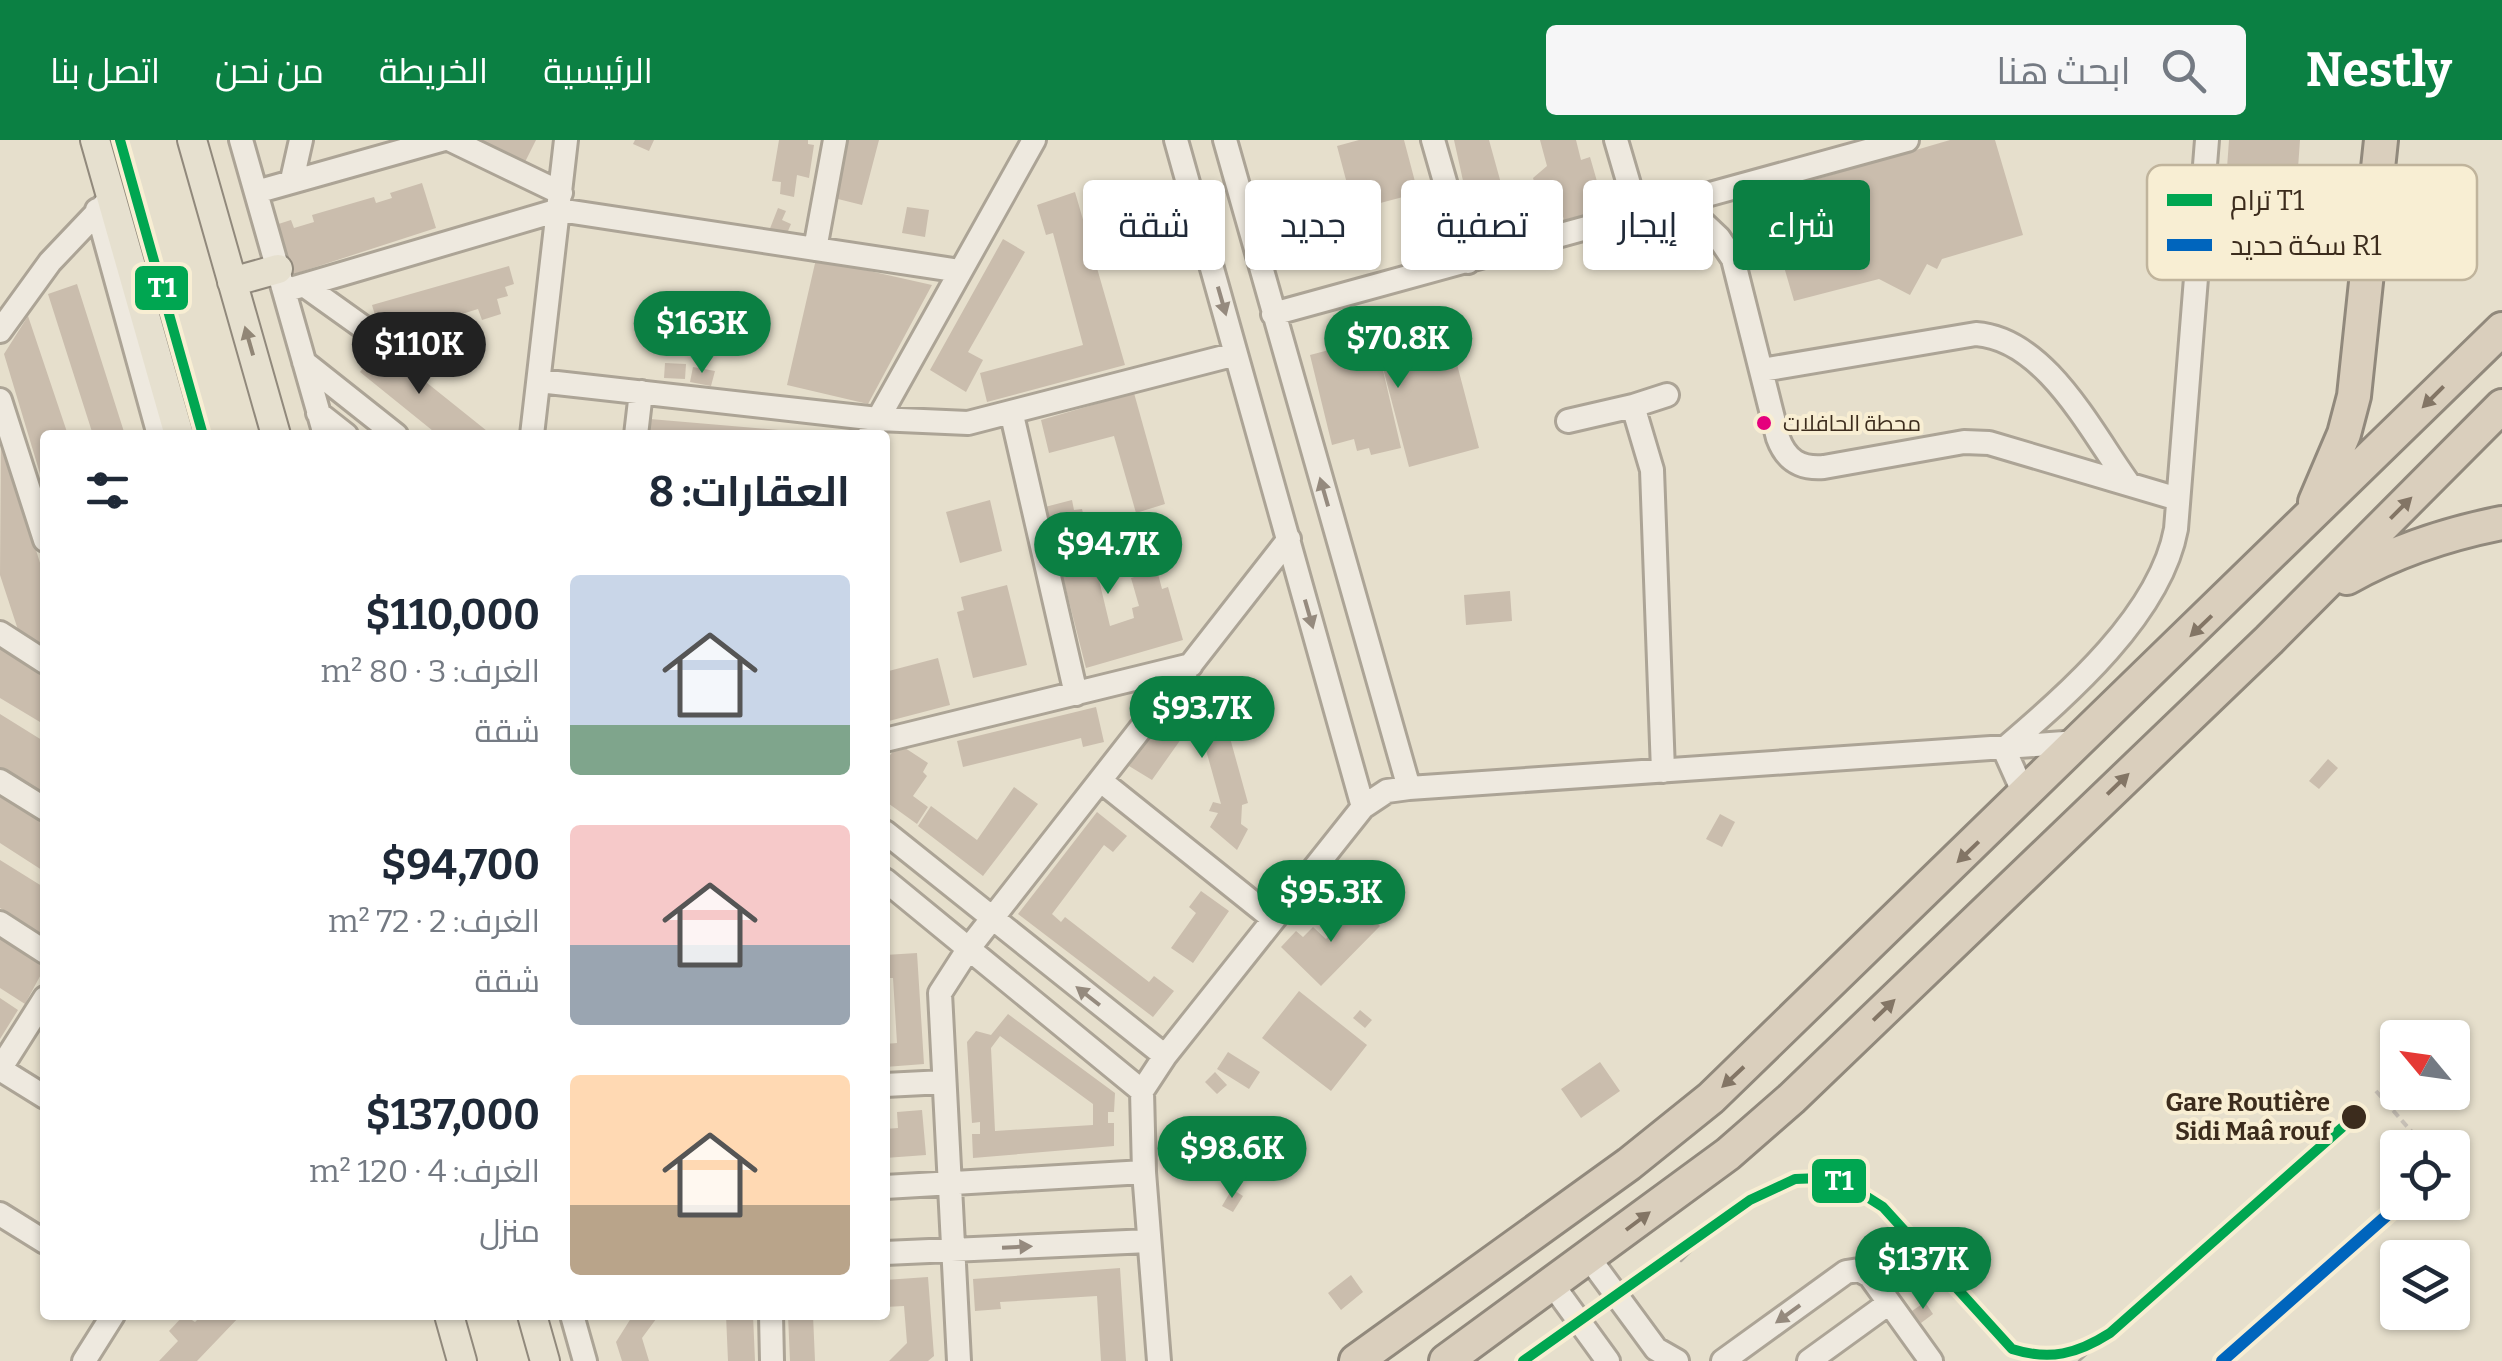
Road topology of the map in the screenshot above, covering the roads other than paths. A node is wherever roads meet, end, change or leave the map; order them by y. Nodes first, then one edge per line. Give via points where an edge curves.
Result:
1 (95, 140) edge
2 (192, 140) edge
3 (241, 140) edge
4 (301, 140) edge
5 (442, 140) edge
6 (451, 140) edge
7 (566, 140) edge
8 (835, 140) edge
9 (1034, 140) edge
10 (1176, 140) edge
11 (1225, 140) edge
12 (1432, 140) edge
13 (1616, 140) edge
14 (1906, 140) edge
15 (2207, 140) edge
16 (2382, 140) edge
17 (1824, 151) edge
18 (2205, 165) edge
19 (2379, 165) edge
20 (292, 180) junction
21 (1444, 180) edge
22 (1628, 180) edge
23 (256, 192) junction
24 (1713, 192) edge
25 (560, 202) junction
26 (104, 204) junction
27 (1713, 232) edge
28 (815, 249) junction
29 (1438, 270) edge
30 (960, 271) junction
31 (2196, 280) edge
32 (2367, 280) edge
33 (232, 282) junction
34 (288, 282) junction
35 (1273, 314) junction
36 (2502, 329) edge
37 (0, 331) edge
38 (434, 346) dead end
39 (1236, 354) junction
40 (304, 362) junction
41 (1762, 370) junction
42 (539, 381) junction
43 (640, 392) junction
44 (1667, 395) dead end
45 (0, 400) edge
46 (1633, 406) junction
47 (2502, 406) edge
48 (1012, 415) junction
49 (1568, 421) dead end
50 (322, 424) edge
51 (874, 427) edge
52 (158, 430) edge
53 (178, 430) edge
54 (275, 430) edge
55 (390, 430) edge
56 (533, 430) edge
57 (636, 430) edge
58 (2129, 484) junction
59 (2178, 499) junction
60 (2502, 522) edge
61 (40, 524) edge
62 (2304, 525) junction
63 (1288, 540) junction
64 (0, 633) edge
65 (2269, 640) junction
66 (40, 659) edge
67 (1191, 665) junction
68 (1076, 694) junction
69 (890, 739) edge
70 (2082, 742) junction
71 (2004, 748) junction
72 (1663, 771) junction
73 (0, 781) edge
74 (1101, 781) junction
75 (1410, 788) junction
76 (2025, 796) junction
77 (40, 806) edge
78 (1363, 807) junction
79 (890, 836) edge
80 (890, 888) edge
81 (1272, 918) junction
82 (992, 920) junction
83 (0, 924) edge
84 (969, 948) junction
85 (40, 949) edge
86 (40, 1006) edge
87 (1165, 1056) junction
88 (0, 1069) edge
89 (944, 1082) junction
90 (890, 1085) edge
91 (1142, 1091) junction
92 (40, 1094) edge
93 (1144, 1172) junction
94 (951, 1184) junction
95 (890, 1187) edge
96 (0, 1214) edge
97 (40, 1239) edge
98 (1149, 1241) junction
99 (954, 1250) junction
100 (890, 1253) edge
101 (1588, 1258) junction
102 (1552, 1284) junction
103 (1889, 1303) junction
104 (110, 1320) edge
105 (450, 1320) edge
106 (533, 1320) edge
107 (573, 1320) edge
108 (771, 1320) edge
109 (84, 1361) edge
110 (462, 1361) edge
111 (545, 1361) edge
112 (585, 1361) edge
113 (772, 1361) edge
114 (959, 1361) edge
115 (1159, 1361) edge
116 (1356, 1361) edge
117 (1446, 1361) edge
118 (1608, 1361) edge
119 (1677, 1361) edge
120 (1723, 1361) edge
121 (1810, 1361) edge
122 (1931, 1361) edge

1 - 26 main road
2 - 33 main road
3 - 23 street
4 - 20 street
5 - 20 street
6 - 25 street
7 - 25 street
8 - 28 street
9 - 30 street
10 -> 39 street
11 - 35 street
12 - 21 street
13 - 22 street
14 - 17 street
15 - 18 street
16 - 19 highway
17 - 24 street
20 - 23 street
23 - 34 street
25 - 28 street
25 - 34 street
25 - 42 street
26 - 37 street via 50,262
26 - 52 street
26 - 53 main road
27 - 41 street via 1733,258
28 - 30 street
29 - 35 street
30 - 51 street
31 - 59 street
32 - 62 highway via 2354,396
33 - 34 main road
54 -> 33 main road
34 - 38 street via 380,340
34 - 40 street
75 -> 35 street
36 -> 62 highway
39 - 48 street
39 - 63 street
40 - 50 street
40 - 55 street
41 - 58 street via 1976,334 2006,339 2042,366
41 - 58 street via 1782,449 1800,466 1977,442
42 - 43 street
42 - 56 street
43 - 51 street
43 - 57 street
44 - 46 street
45 - 61 street
46 - 49 street
46 - 72 street via 1652,470
65 -> 47 highway
48 - 51 street
48 - 68 street
58 - 59 street
59 - 71 street via 2173,548 2150,599
60 - 65 highway via 2384,557 2339,582
62 -> 70 highway
63 - 67 street
63 -> 78 street
64 - 66 street
101 -> 65 highway via 1791,1098
67 - 68 street
67 - 74 street
68 - 69 street
70 - 71 street
70 - 76 highway
71 - 72 street
71 - 76 street
72 - 75 street
73 - 77 street
74 - 81 street
74 - 82 street
75 - 78 street via 1387,791
76 -> 116 highway via 1711,1098
78 - 81 street
79 - 82 street
80 - 84 street
81 - 87 street
82 - 84 street
87 -> 82 street
83 - 85 street
84 - 89 street via 940,993
84 - 91 street
86 - 88 street
87 - 91 street
88 - 92 street
89 - 90 street
89 - 94 street
91 - 93 street
93 - 94 street
93 - 98 street
94 - 95 street
94 - 99 street
96 - 97 street
99 -> 98 street
98 - 115 street
99 - 100 street
99 - 114 street
101 - 102 highway
101 - 119 street via 1656,1349
102 - 117 highway
102 - 118 street
103 -> 120 street via 1866,1273 1846,1272
103 - 121 street
103 - 122 street
104 - 109 street
105 - 110 main road
106 - 111 main road
107 - 112 street
108 - 113 street

